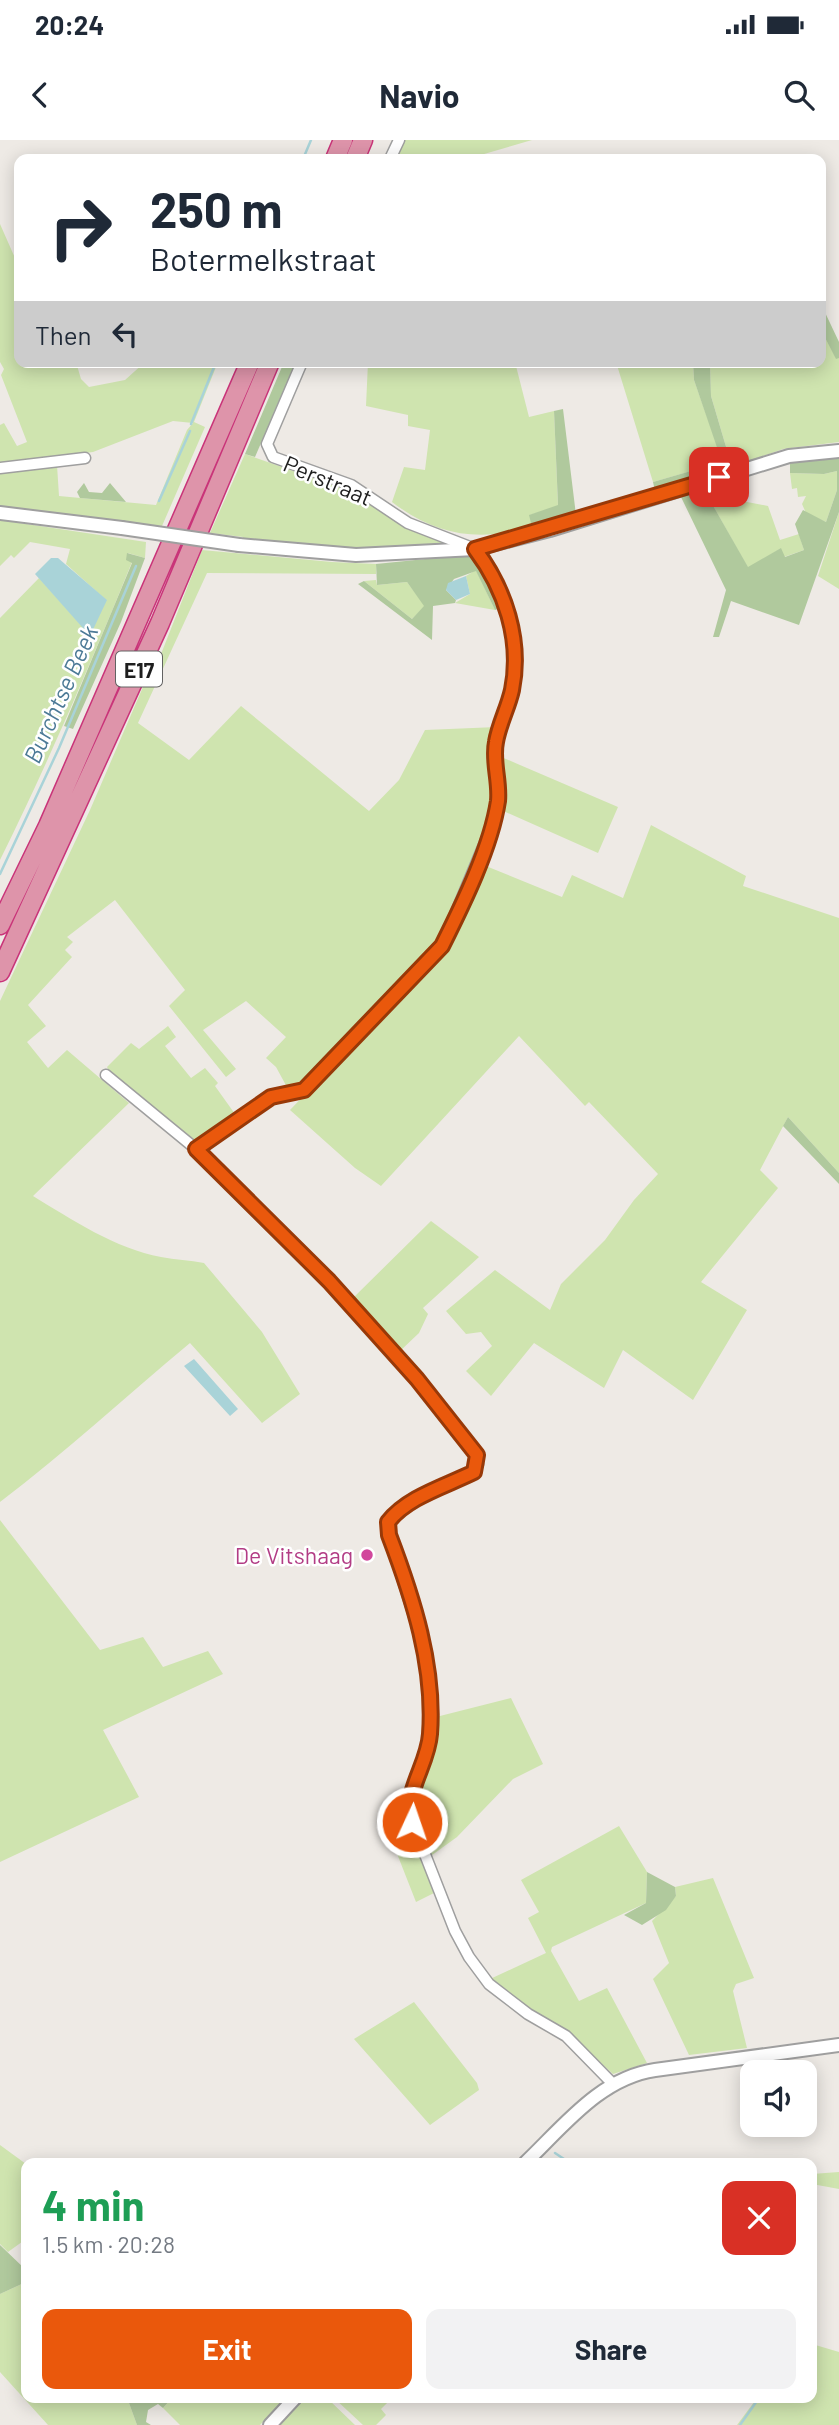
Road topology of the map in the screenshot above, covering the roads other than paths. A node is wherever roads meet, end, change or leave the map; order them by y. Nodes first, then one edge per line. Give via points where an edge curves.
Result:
1 (247, 368) edge
2 (267, 368) edge
3 (299, 368) edge
4 (839, 451) edge
5 (85, 458) dead end
6 (0, 468) edge
7 (0, 513) edge
8 (475, 549) junction
9 (0, 925) edge
10 (0, 972) edge
11 (106, 1075) dead end
12 (196, 1149) junction
13 (839, 2045) edge
14 (613, 2084) junction
15 (530, 2158) edge
16 (290, 2403) edge
17 (270, 2425) edge

1 - 9 highway, E17 via 48,826
2 - 10 highway, E17 via 160,623
3 - 8 street, Perstraat via 267,444 273,457 351,485 408,523
4 - 8 street via 789,456
5 - 6 street
7 - 8 street, bridge via 239,545 356,555
8 - 12 street via 505,604 516,652 512,691 495,744 498,799 457,917 442,946 304,1090 271,1097
11 - 12 street
12 - 14 street via 329,1281 417,1379 477,1455 474,1472 397,1511 388,1522 431,1688 430,1739 408,1811 455,1930 479,1973 506,1999 581,2048
13 - 14 street via 646,2071
14 - 15 street
16 - 17 street

